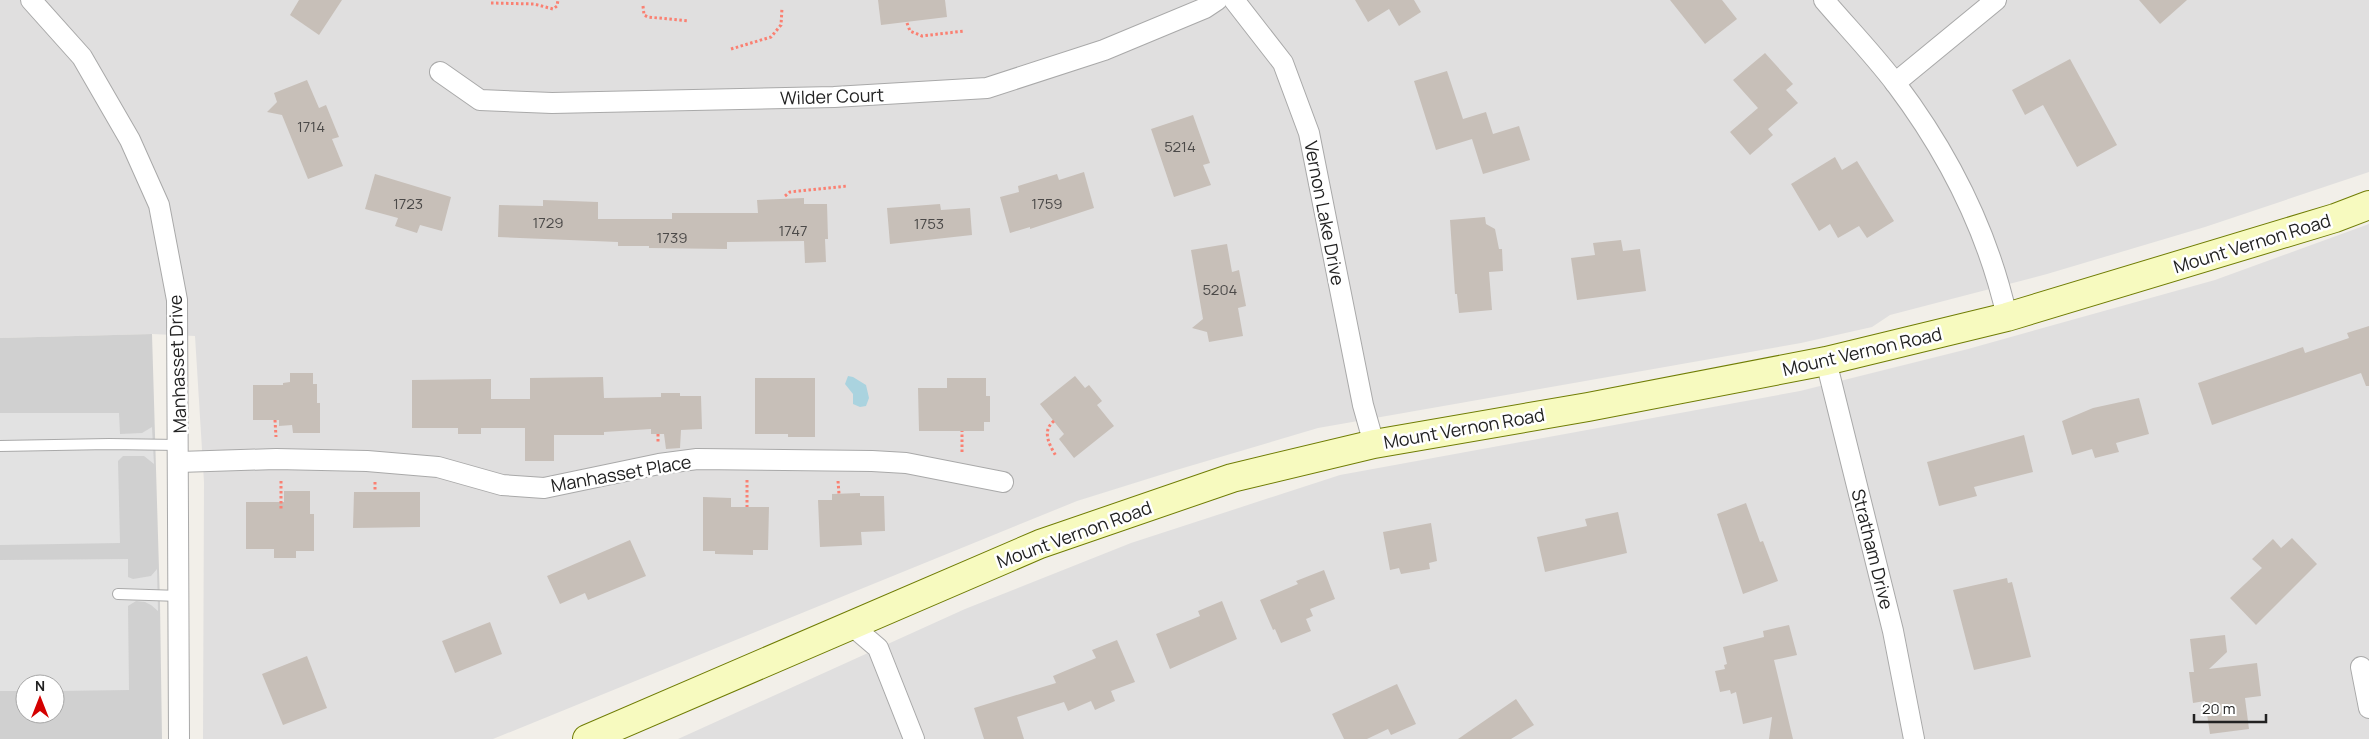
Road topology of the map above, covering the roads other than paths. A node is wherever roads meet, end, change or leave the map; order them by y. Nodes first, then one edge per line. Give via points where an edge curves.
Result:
1 (31, 0) edge
2 (1217, 0) edge
3 (1234, 0) edge
4 (1824, 0) edge
5 (1996, 0) edge
6 (440, 72) dead end
7 (1895, 83) junction
8 (2369, 205) edge
9 (2008, 317) junction
10 (1826, 361) junction
11 (1374, 444) junction
12 (0, 446) edge
13 (179, 454) junction
14 (1003, 482) dead end
15 (118, 594) dead end
16 (180, 596) junction
17 (851, 625) junction
18 (2361, 667) dead end
19 (2369, 708) edge
20 (179, 739) edge
21 (587, 739) edge
22 (914, 739) edge
23 (1914, 739) edge

1 - 13 street, Manhasset Drive via 82,57 130,140 159,205 177,300
2 - 6 street, Wilder Court via 1104,50 987,88 834,97 547,103 480,100
3 - 11 street, Vernon Lake Drive via 1283,63 1309,133 1363,405
4 - 7 street
5 - 7 street
7 - 9 street via 1932,135 1959,183 1994,268
8 - 9 main road, Mount Vernon Road
9 - 10 main road, Mount Vernon Road
10 - 11 main road, Mount Vernon Road
10 - 23 street, Stratham Drive via 1893,631
11 - 17 main road, Mount Vernon Road via 1232,478 1058,538
12 - 13 lane via 109,444
13 - 14 street, Manhasset Place via 361,460 438,467 502,485 544,488 697,459 906,463
13 - 16 street, Manhasset Drive
15 - 16 lane
16 - 20 street, Manhasset Drive
17 - 21 main road, Mount Vernon Road
17 - 22 street via 878,648
18 - 19 street

